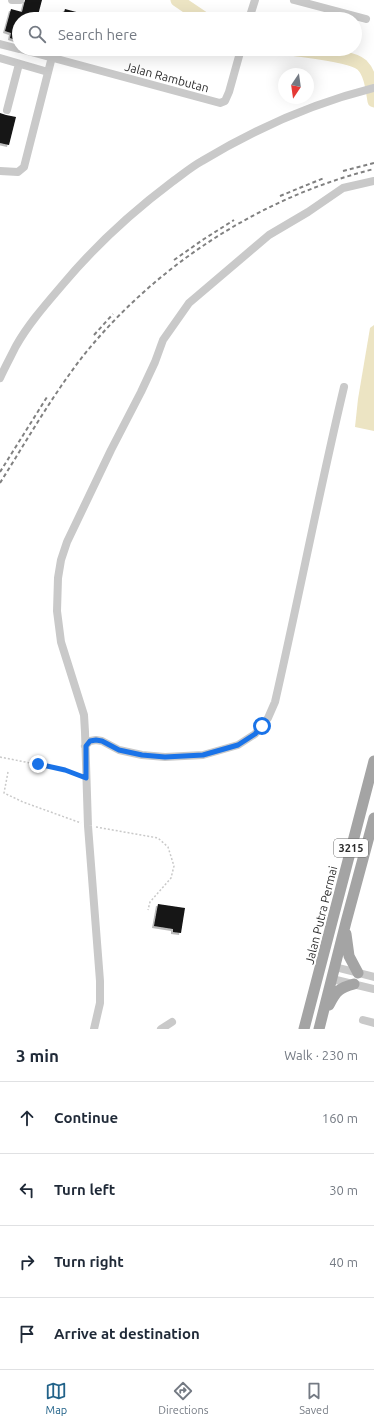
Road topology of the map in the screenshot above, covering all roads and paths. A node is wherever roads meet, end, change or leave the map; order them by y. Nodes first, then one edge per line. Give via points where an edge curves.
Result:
1 (12, 0) edge
2 (20, 0) edge
3 (255, 0) edge
4 (294, 0) edge
5 (251, 12) edge
6 (339, 12) edge
7 (362, 18) edge
8 (366, 19) dead end
9 (0, 44) edge
10 (12, 47) edge
11 (45, 56) edge
12 (239, 56) edge
13 (0, 58) edge
14 (52, 58) junction
15 (19, 64) junction
16 (48, 72) junction
17 (374, 88) edge
18 (7, 110) dead end
19 (0, 171) edge
20 (374, 181) edge
21 (0, 378) edge
22 (344, 387) dead end
23 (86, 746) junction
24 (0, 757) edge
25 (374, 762) edge
26 (8, 772) dead end
27 (86, 778) junction
28 (374, 818) edge
29 (88, 826) junction
30 (148, 910) dead end
31 (346, 922) junction
32 (329, 935) junction
33 (331, 973) junction
34 (358, 973) junction
35 (374, 978) edge
36 (354, 984) junction
37 (374, 989) edge
38 (308, 1011) junction
39 (323, 1018) junction
40 (363, 1020) dead end
41 (172, 1022) dead end
42 (374, 1023) edge
43 (94, 1029) edge
44 (161, 1029) edge
45 (304, 1029) edge
46 (319, 1029) edge

1 - 2 street
3 - 5 street
4 - 6 street
7 - 8 street
9 - 10 street, Jalan Rambutan
11 - 14 street, Jalan Rambutan
12 - 14 street, Jalan Rambutan via 227,97 220,103
13 - 15 street
14 - 16 street
15 - 16 street
15 - 18 street
16 - 19 street via 24,167 18,172
17 - 21 street via 309,108 246,136 200,162 155,195 116,228 76,268 17,345
20 - 23 street via 343,188 269,235 189,303 163,340 67,542 61,560 57,597 61,642 84,714
22 - 23 street via 322,478 279,687 268,718 255,734 238,745 203,755 142,755 119,750 96,740 90,741
23 - 27 street
24 - 27 path via 65,770
25 - 32 main road, Jalan Putra Permai / 3215
26 - 29 path via 4,793
27 - 29 street
28 - 31 main road, 3215
29 - 30 path via 158,838 168,847 174,866 171,878 150,902
29 - 43 street via 100,981 100,1003
31 - 33 main road, 3215
31 - 34 main road via 349,956
32 - 33 main road via 331,941 325,965
32 - 38 main road, Jalan Putra Permai / 3215
33 - 34 street
33 - 36 street
33 - 38 main road via 323,979 317,1001
33 - 39 main road, 3215
34 - 35 street
36 - 37 street
36 - 39 main road via 342,987 338,991
38 - 45 main road, Jalan Putra Permai / 3215
39 - 46 main road, 3215
40 - 42 street
41 - 44 street

